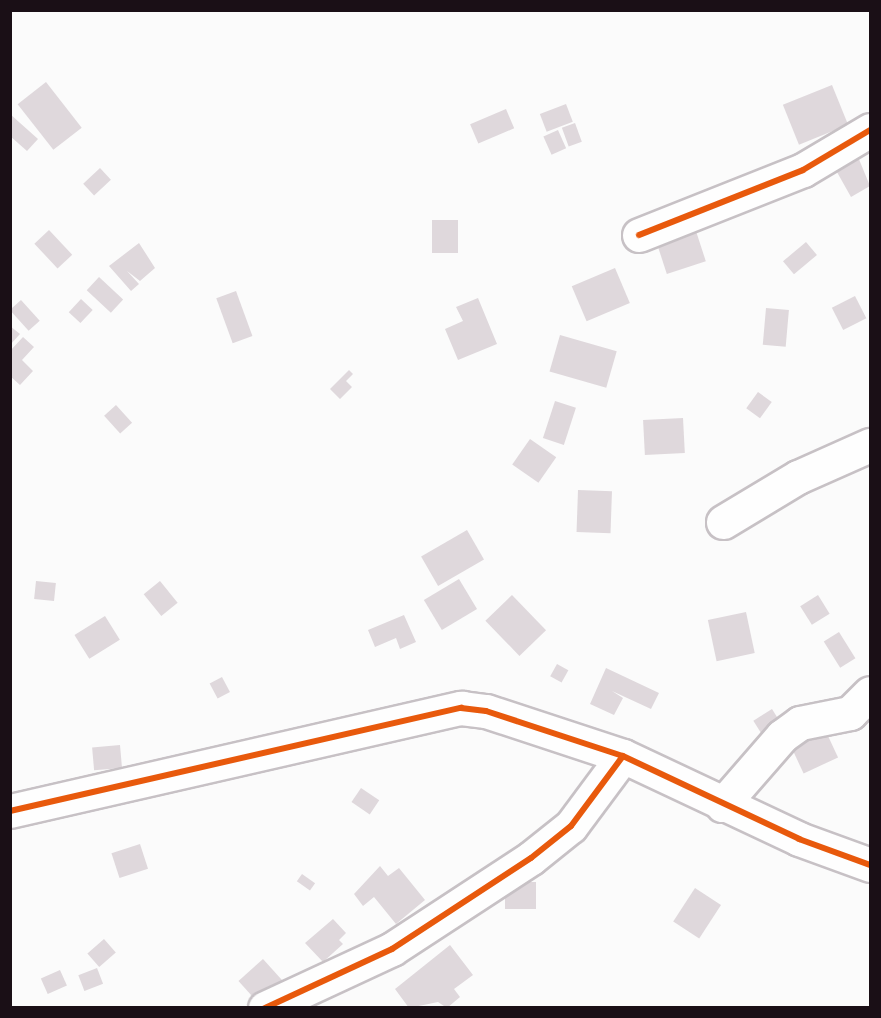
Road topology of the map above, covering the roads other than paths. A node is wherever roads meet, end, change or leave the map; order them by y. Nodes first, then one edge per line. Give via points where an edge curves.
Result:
1 (870, 130) edge
2 (639, 235) dead end
3 (870, 445) edge
4 (723, 522) dead end
5 (870, 693) edge
6 (623, 756) junction
7 (722, 805) junction
8 (10, 811) edge
9 (870, 865) edge
10 (265, 1008) edge

1 - 2 street via 803,170
3 - 4 street via 798,477
5 - 7 street via 850,713 800,723 782,736
6 - 7 street
6 - 8 street via 486,711 461,708
6 - 10 street via 571,826 531,858 392,949
7 - 9 street

